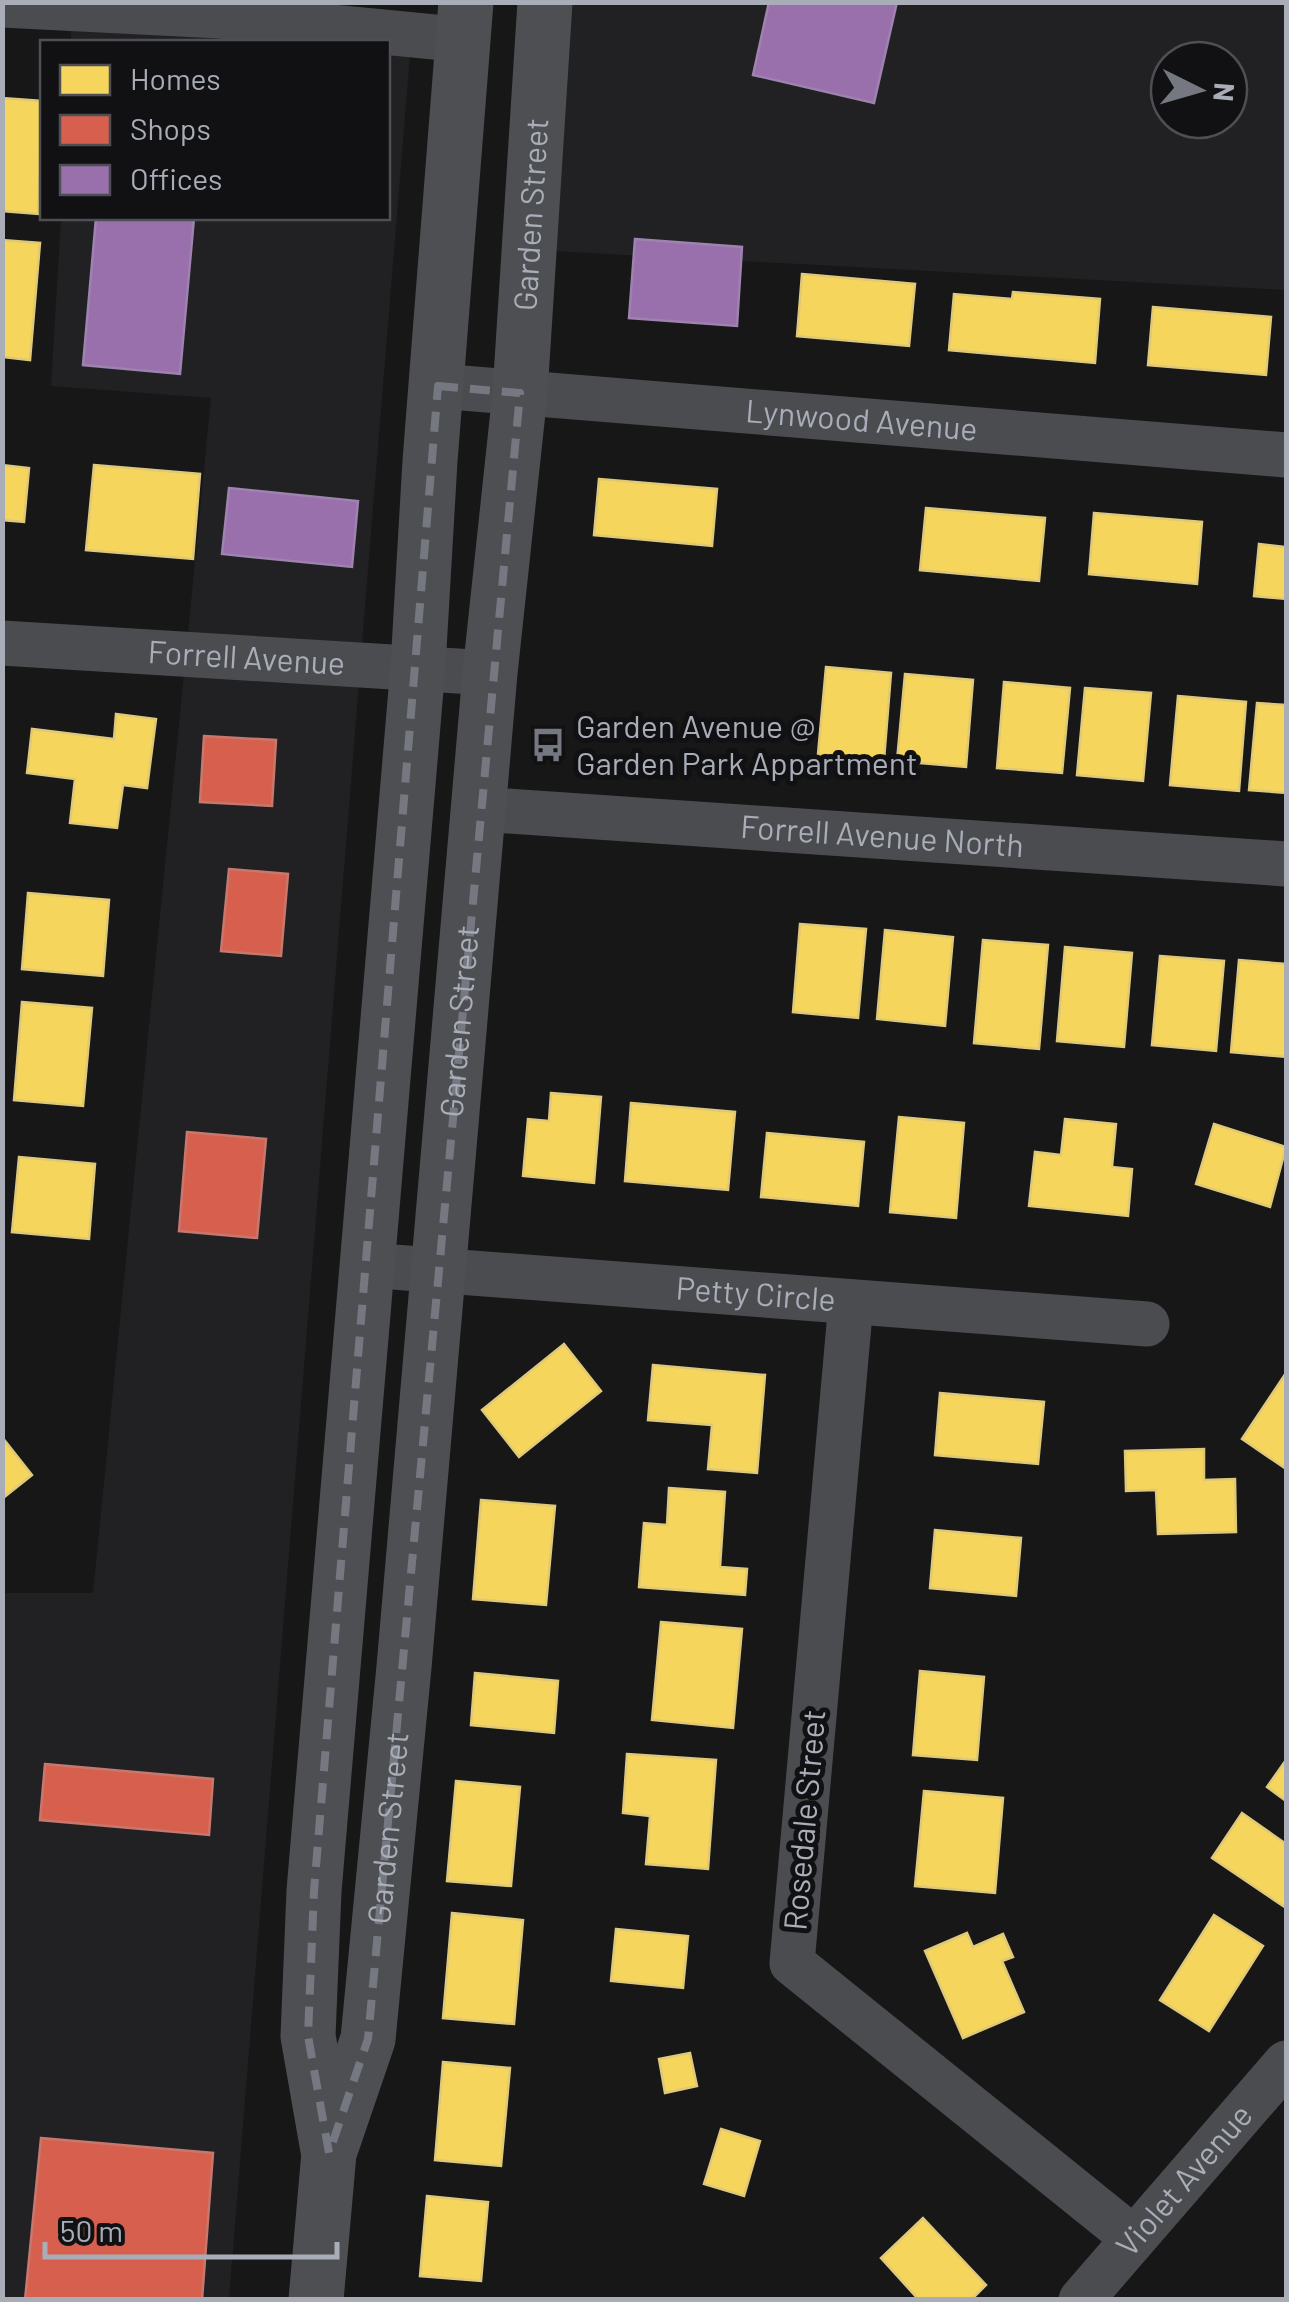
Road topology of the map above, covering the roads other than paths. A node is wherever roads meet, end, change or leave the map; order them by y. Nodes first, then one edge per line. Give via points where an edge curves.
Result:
1 (545, 2) edge
2 (2, 5) edge
3 (465, 21) edge
4 (438, 386) junction
5 (520, 393) junction
6 (1286, 455) edge
7 (2, 643) edge
8 (418, 666) junction
9 (490, 673) junction
10 (478, 809) junction
11 (1286, 864) edge
12 (366, 1265) junction
13 (438, 1270) junction
14 (851, 1302) junction
15 (1147, 1324) dead end
16 (1286, 2063) edge
17 (328, 2152) junction
18 (1132, 2237) junction
19 (316, 2300) edge
20 (1081, 2300) edge

1 - 5 main road, Garden Street
2 - 3 street
3 - 4 main road, Garden Street
4 - 5 street, Lynwood Avenue
4 - 8 main road, Garden Street
5 - 6 street, Lynwood Avenue
5 - 9 main road, Garden Street
7 - 8 street, Forrell Avenue
8 - 9 street, Forrell Avenue
8 - 12 main road, Garden Street
9 - 10 main road, Garden Street
10 - 11 street, Forrell Avenue North
10 - 13 main road, Garden Street
12 - 13 street, Petty Circle
12 - 17 main road, Garden Street via 314,1892 308,2036
13 - 14 street, Petty Circle
13 - 17 main road, Garden Street via 368,2039
14 - 15 street, Petty Circle
14 - 18 street, Rosedale Street via 792,1962
16 - 18 street, Violet Avenue
17 - 19 main road, Garden Street
18 - 20 street, Violet Avenue

